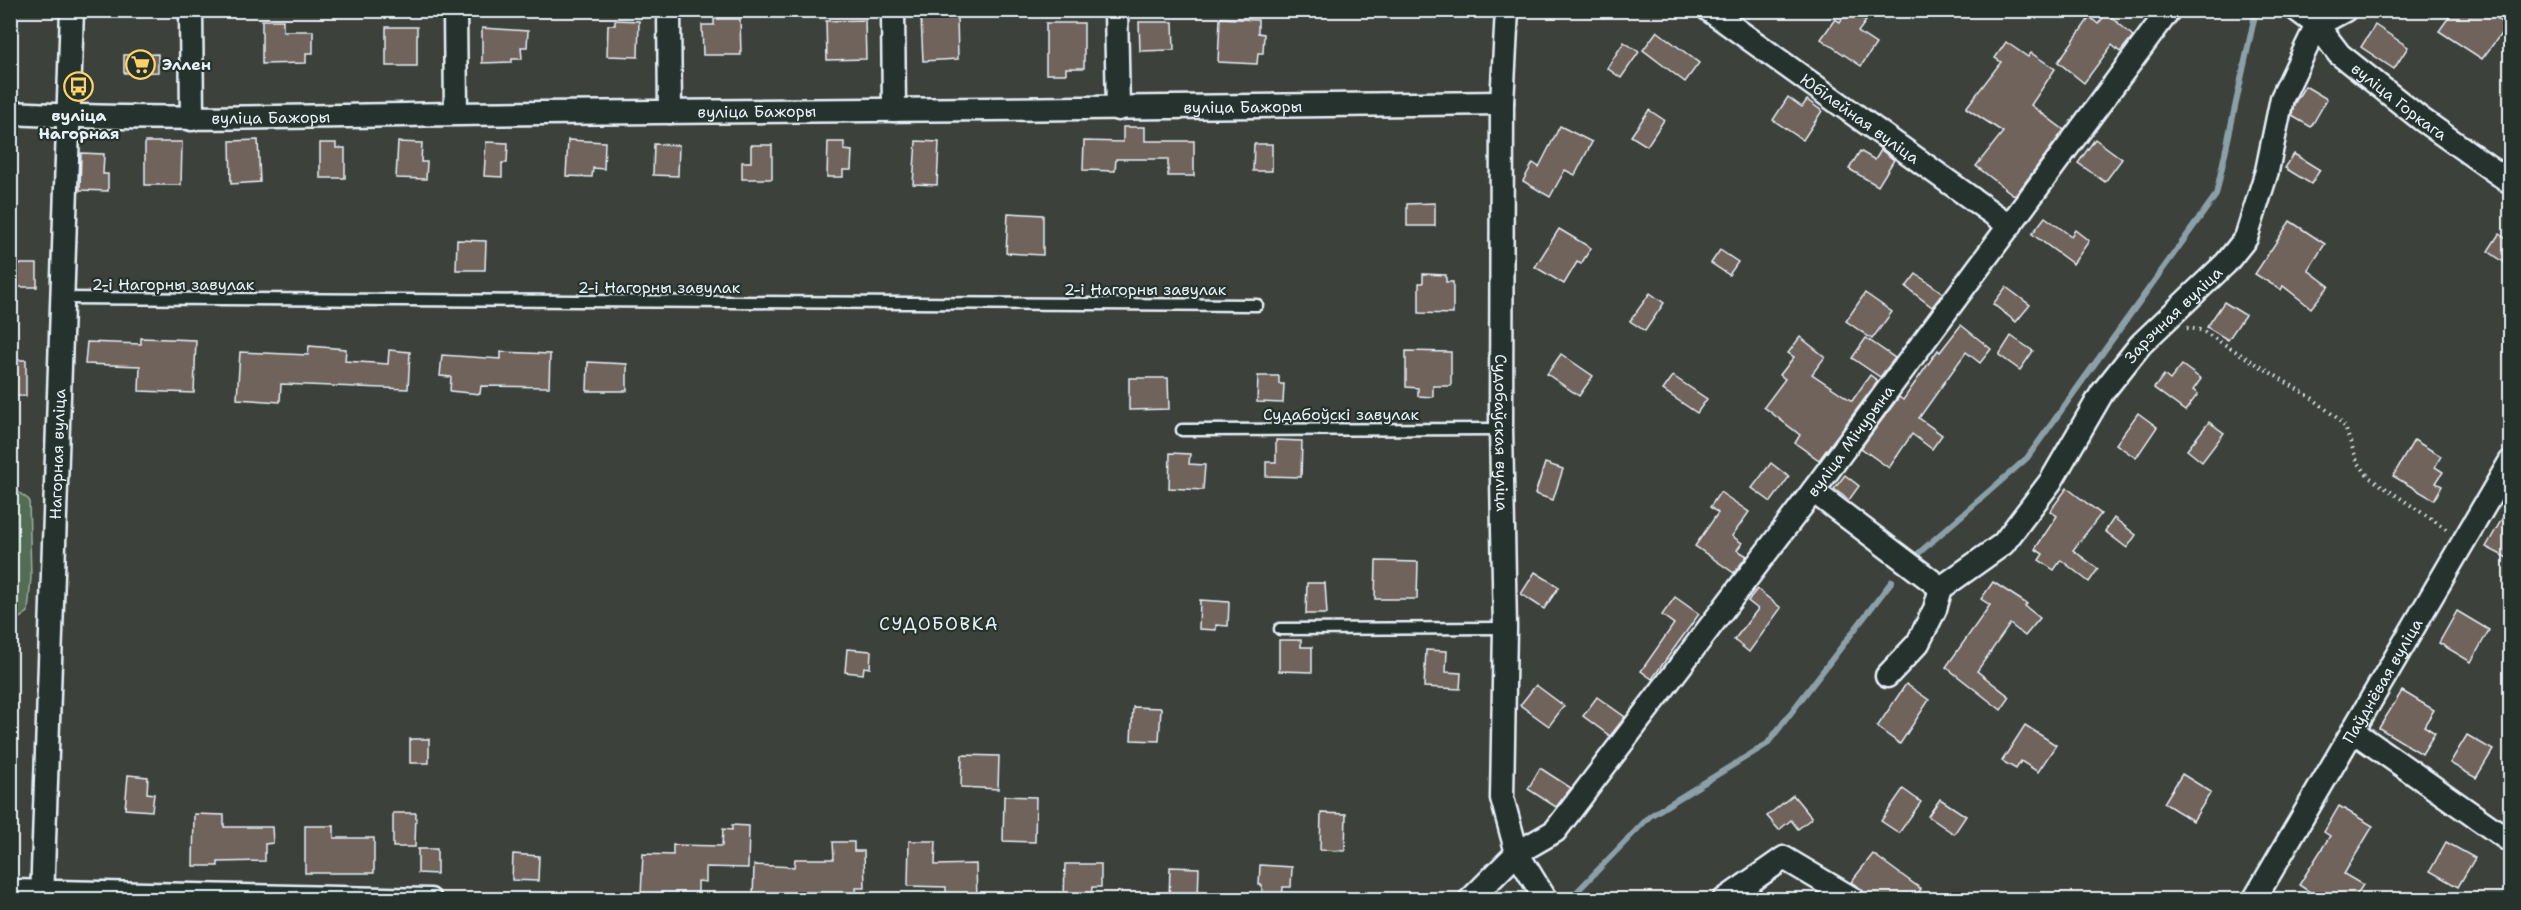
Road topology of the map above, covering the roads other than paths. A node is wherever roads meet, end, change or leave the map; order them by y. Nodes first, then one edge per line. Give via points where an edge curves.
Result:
1 (72, 10) edge
2 (190, 10) edge
3 (454, 10) edge
4 (669, 10) edge
5 (893, 10) edge
6 (1116, 10) edge
7 (1507, 10) edge
8 (1709, 10) edge
9 (2169, 10) edge
10 (2297, 10) edge
11 (2345, 10) edge
12 (2317, 25) junction
13 (1502, 103) junction
14 (894, 110) junction
15 (1118, 110) junction
16 (670, 112) junction
17 (10, 113) edge
18 (456, 113) junction
19 (69, 116) junction
20 (192, 119) junction
21 (2511, 182) edge
22 (2010, 226) junction
23 (60, 298) junction
24 (1257, 305) dead end
25 (1182, 429) dead end
26 (1501, 429) junction
27 (2510, 464) edge
28 (1813, 491) junction
29 (1941, 588) junction
30 (1505, 628) junction
31 (1280, 629) dead end
32 (1887, 676) dead end
33 (2353, 731) junction
34 (2511, 841) edge
35 (1517, 853) junction
36 (10, 891) edge
37 (42, 896) edge
38 (1853, 899) edge
39 (430, 900) edge
40 (1470, 900) edge
41 (1546, 900) edge
42 (1724, 900) edge
43 (2254, 900) edge

1 - 19 street, Нагорная вуліца
2 - 20 street
3 - 18 street
4 - 16 street
5 - 14 street
6 - 15 street
7 - 13 street, Судобаўская вуліца
8 - 22 street, Юбілейная вуліца
9 - 22 street, вуліца Мічурына
10 - 12 street, вуліца Горкага
11 - 12 street
12 - 21 street, вуліца Горкага via 2339,54 2421,119
12 - 29 street, Зарэчная вуліца via 2282,98 2267,171 2246,238 2226,263 2141,344 2102,393 2051,481 2003,544
13 - 15 street, вуліца Бажоры
13 - 26 street, Судобаўская вуліца
14 - 15 street, вуліца Бажоры
14 - 16 street, вуліца Бажоры
16 - 18 street, вуліца Бажоры
17 - 19 street, вуліца Бажоры
18 - 20 street, вуліца Бажоры
19 - 20 street, вуліца Бажоры
19 - 23 street, Нагорная вуліца
22 - 28 street, вуліца Мічурына
23 - 24 lane, 2-і Нагорны завулак
23 - 37 street, Нагорная вуліца
25 - 26 lane, Судабоўскі завулак
26 - 30 street, Судобаўская вуліца
27 - 33 street, Паўднёвая вуліца
28 - 29 street
28 - 35 street, вуліца Мічурына via 1640,714 1555,831
29 - 32 street via 1918,644
30 - 31 lane
30 - 35 street, Судобаўская вуліца via 1502,798
33 - 34 street
33 - 43 street, Паўднёвая вуліца
35 - 40 street, вуліца Мічурына
35 - 41 street
36 - 37 street
37 - 39 street
38 - 42 street via 1784,858

